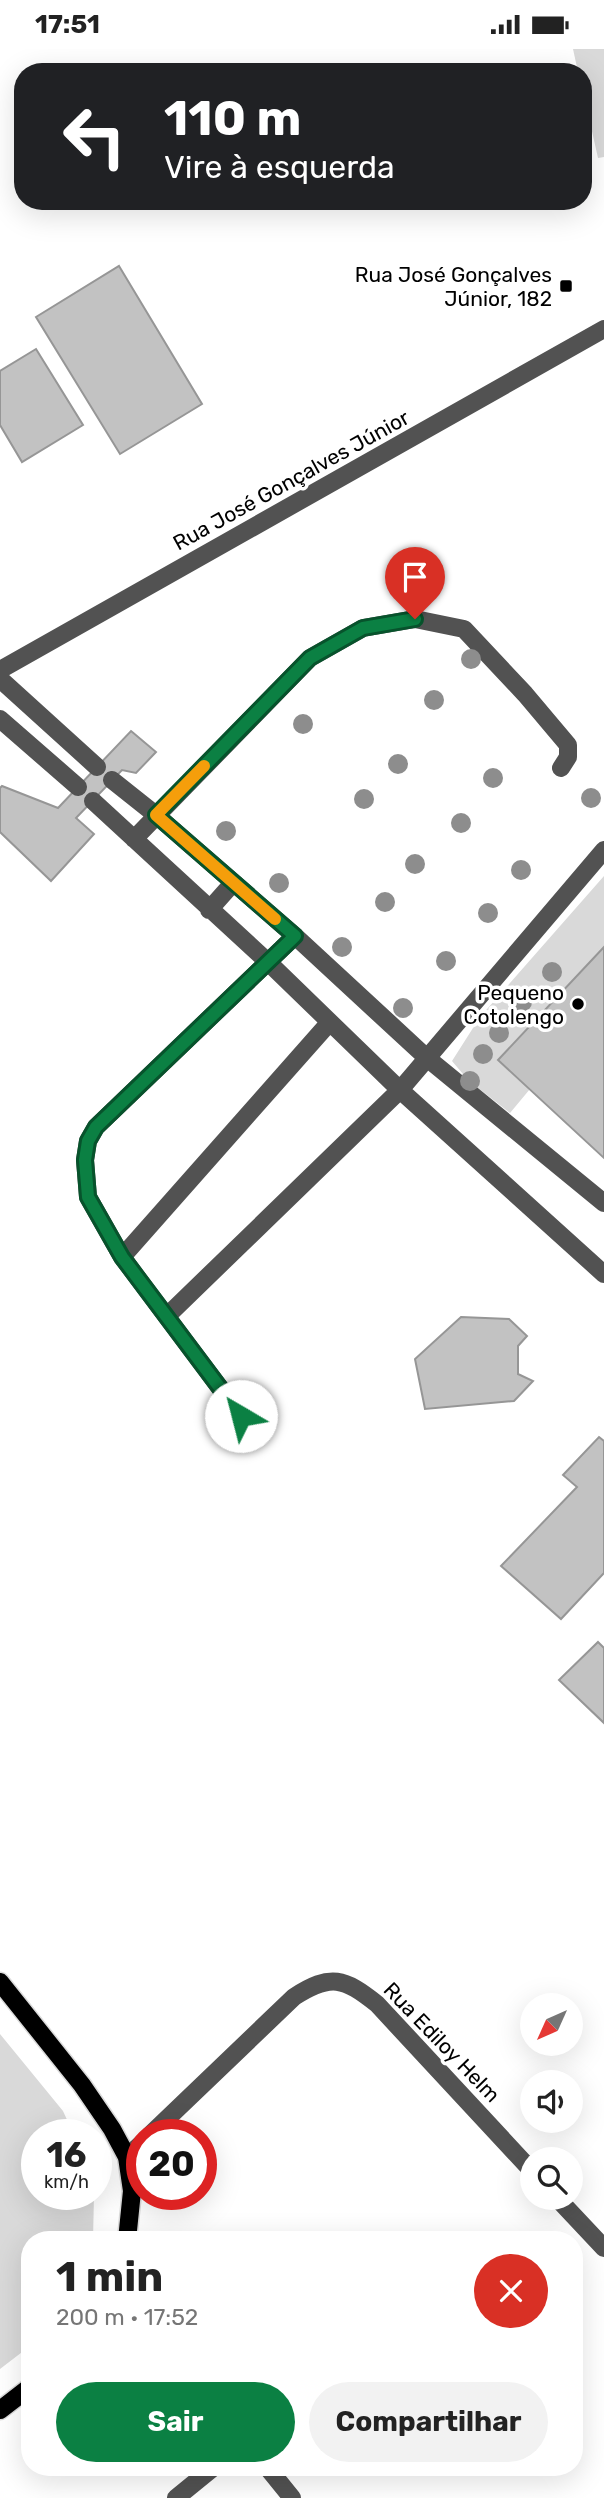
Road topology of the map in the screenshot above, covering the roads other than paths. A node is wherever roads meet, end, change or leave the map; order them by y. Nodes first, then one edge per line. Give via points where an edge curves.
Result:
1 (604, 329) edge
2 (0, 670) edge
3 (0, 680) edge
4 (0, 719) edge
5 (97, 767) dead end
6 (561, 768) dead end
7 (112, 780) dead end
8 (78, 787) dead end
9 (93, 801) dead end
10 (156, 815) junction
11 (134, 839) junction
12 (604, 850) edge
13 (233, 883) junction
14 (209, 910) junction
15 (295, 936) junction
16 (268, 962) junction
17 (328, 1023) junction
18 (427, 1058) junction
19 (400, 1090) junction
20 (604, 1203) edge
21 (122, 1257) junction
22 (604, 1274) edge
23 (167, 1317) junction
24 (241, 1416) dead end
25 (0, 1982) edge
26 (167, 2119) edge
27 (126, 2155) edge
28 (520, 2158) edge
29 (130, 2210) edge
30 (568, 2210) edge
31 (128, 2231) edge
32 (604, 2248) edge
33 (21, 2394) edge
34 (0, 2410) edge
35 (203, 2476) edge
36 (274, 2476) edge
37 (176, 2498) edge
38 (292, 2498) edge

1 - 2 street, Rua José Gonçalves Júnior
3 - 5 street
4 - 8 street
6 - 10 street via 568,745 464,629 415,619 363,628 310,658
7 - 10 street
9 - 11 street
10 - 11 street
10 - 13 street
11 - 14 street
12 - 18 street
13 - 14 street
13 - 15 street
14 - 16 street
15 - 16 street
15 - 18 street
16 - 17 street
16 - 21 street via 96,1127 88,1141 88,1197
17 - 19 street
17 - 21 street
18 - 19 street
18 - 20 street
19 - 22 street
19 - 23 street
21 - 23 street
23 - 24 street
25 - 27 main road via 82,2085
26 - 28 street, Rua Ediloy Helm via 295,1997 314,1984 335,1980 377,2004
29 - 31 main road
30 - 32 street
33 - 34 main road
35 - 37 street
36 - 38 street

